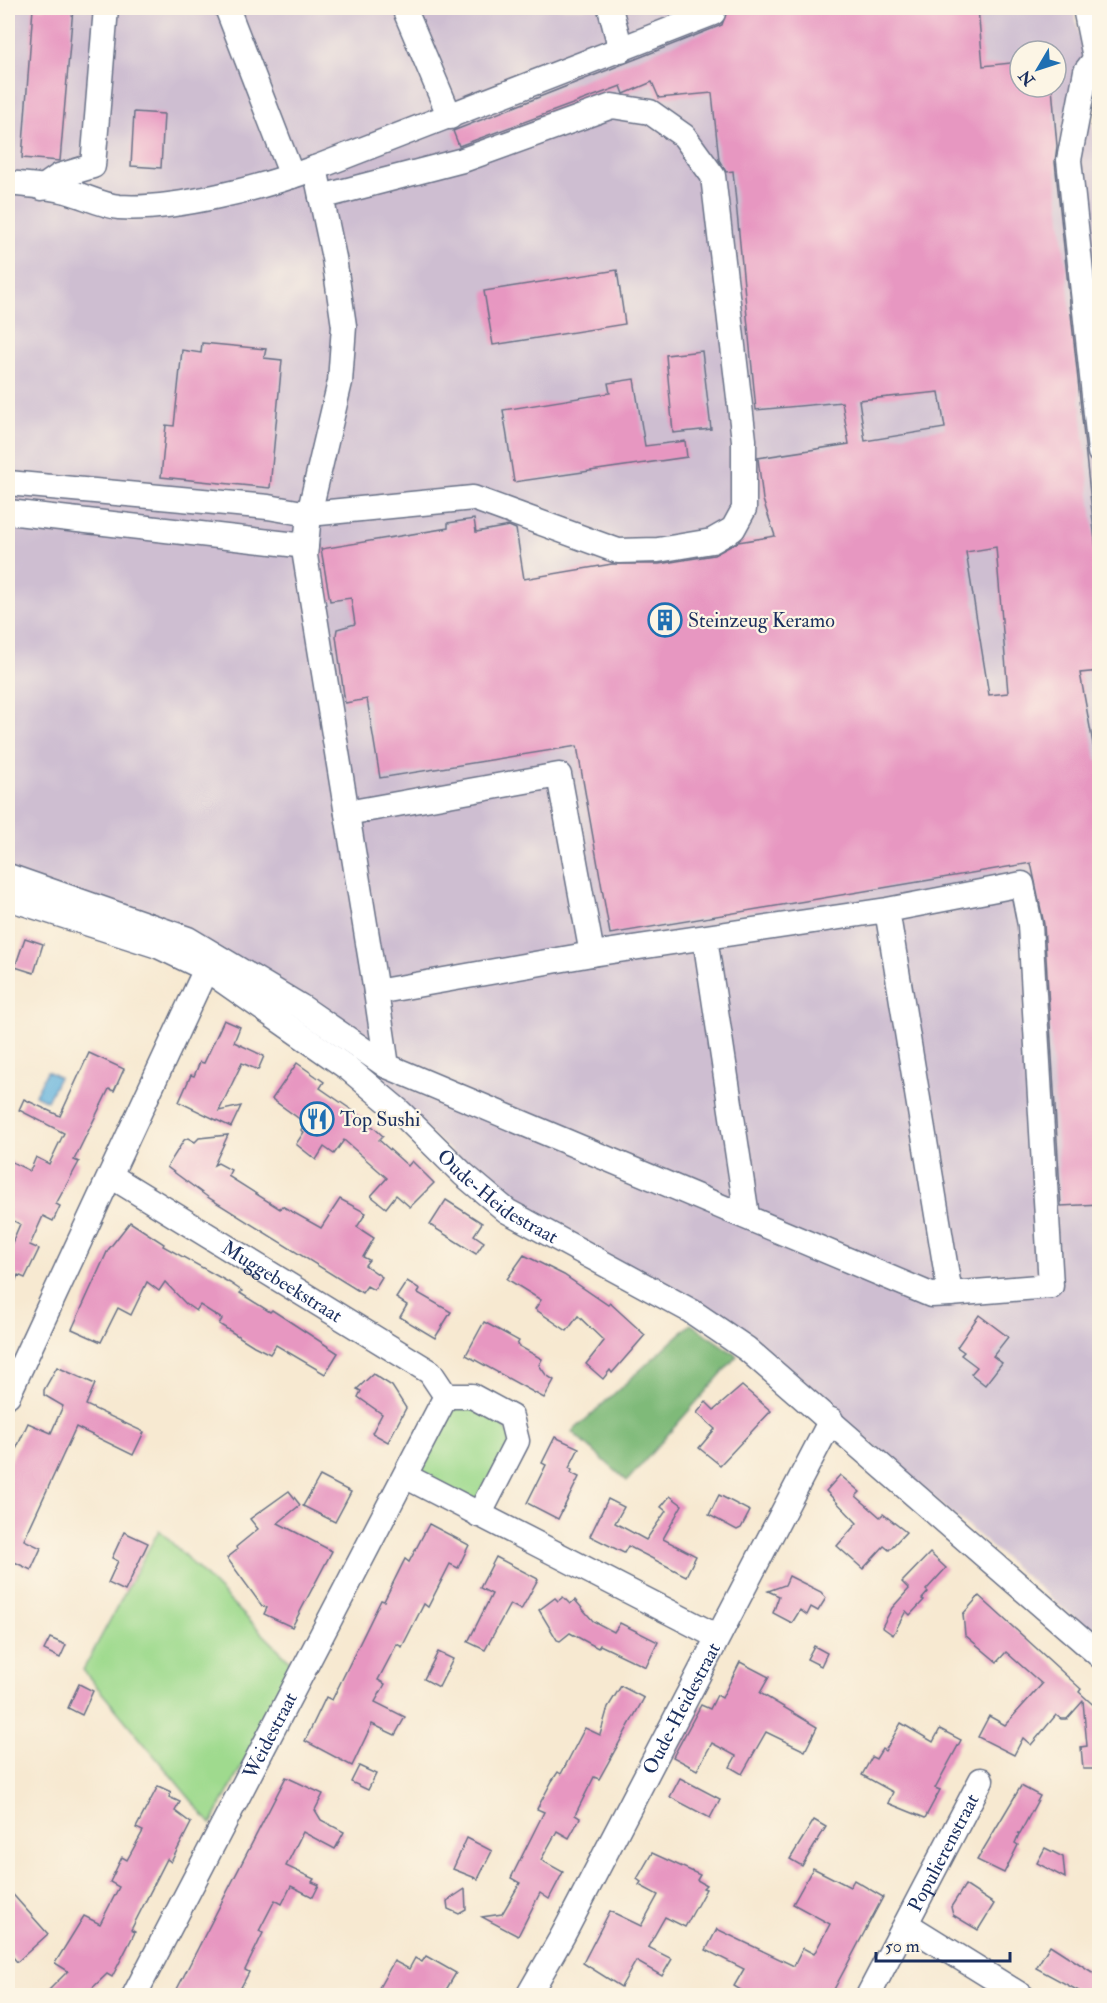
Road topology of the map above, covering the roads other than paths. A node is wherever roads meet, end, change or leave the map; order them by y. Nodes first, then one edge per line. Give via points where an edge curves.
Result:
1 (106, 8) edge
2 (227, 8) edge
3 (404, 8) edge
4 (610, 8) edge
5 (1085, 8) edge
6 (713, 13) dead end
7 (621, 50) junction
8 (1098, 67) edge
9 (450, 117) junction
10 (315, 168) junction
11 (292, 176) junction
12 (8, 183) edge
13 (42, 188) junction
14 (321, 197) junction
15 (1100, 452) edge
16 (8, 483) edge
17 (8, 512) edge
18 (309, 514) junction
19 (306, 546) junction
20 (347, 813) junction
21 (8, 876) edge
22 (8, 898) edge
23 (887, 910) junction
24 (705, 938) junction
25 (592, 954) junction
26 (206, 969) junction
27 (376, 992) junction
28 (387, 1066) junction
29 (111, 1176) junction
30 (747, 1216) junction
31 (950, 1294) junction
32 (8, 1395) edge
33 (446, 1396) junction
34 (831, 1420) junction
35 (405, 1476) junction
36 (479, 1515) junction
37 (716, 1636) junction
38 (1100, 1656) edge
39 (981, 1780) dead end
40 (906, 1924) junction
41 (135, 1995) edge
42 (528, 1995) edge
43 (868, 1995) edge
44 (1022, 1995) edge

1 - 13 street via 93,166 58,176
2 - 11 street
3 - 9 street
4 - 7 street
5 - 8 street
6 - 7 street
7 - 9 street
8 - 15 street via 1086,70 1069,160
9 - 10 street
10 - 11 street
10 - 14 street
11 - 13 street via 146,208 116,206
12 - 13 street
14 - 18 street via 344,326 340,381
14 - 18 street via 463,160 612,106 650,112 684,136 713,176 744,440 744,509 733,529 712,541 618,552 473,498
16 - 18 street
17 - 19 street
18 - 19 street
19 - 20 street
20 - 25 street via 559,775
20 - 27 street
21 - 28 street via 188,939 300,1006
22 - 26 street, Oude-Heidestraat via 158,946
23 - 24 street
23 - 31 street
23 - 31 street via 1022,884 1030,925 1052,1286
24 - 25 street
24 - 30 street
25 - 27 street
26 - 29 street
26 - 34 street, Oude-Heidestraat via 349,1069 507,1210 691,1311 747,1349
27 - 28 street
28 - 30 street
29 - 32 street
29 - 33 street, Muggebeekstraat via 430,1372
30 - 31 street via 931,1295
33 - 35 street, Weidestraat
33 - 36 street via 472,1396 511,1418 517,1441
34 - 37 street, Oude-Heidestraat
34 - 38 street, Oude-Heidestraat
35 - 36 street
35 - 41 street, Weidestraat
36 - 37 street
37 - 42 street, Oude-Heidestraat via 563,1935
39 - 40 street, Populierenstraat
40 - 43 street, Populierenstraat
40 - 44 street, Populierenstraat

